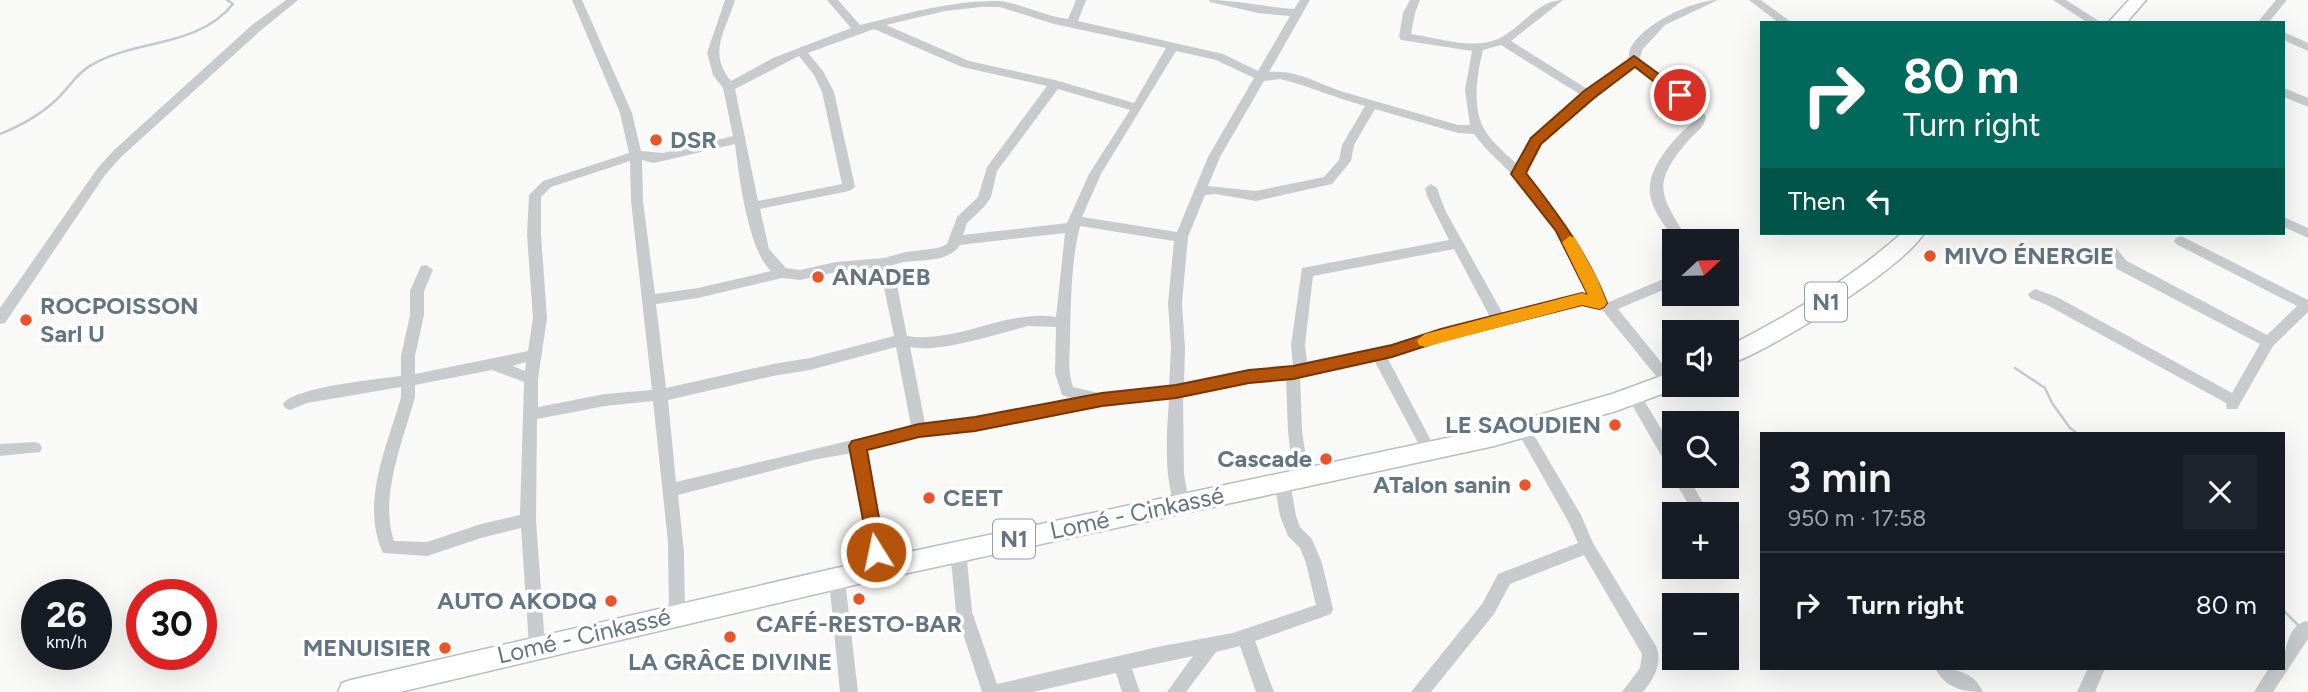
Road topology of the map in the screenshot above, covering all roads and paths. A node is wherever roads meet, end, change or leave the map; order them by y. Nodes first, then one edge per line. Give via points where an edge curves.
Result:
1 (293, 0) edge
2 (577, 0) edge
3 (730, 0) edge
4 (832, 0) edge
5 (1081, 0) edge
6 (1214, 0) edge
7 (1305, 0) edge
8 (1415, 0) edge
9 (1558, 0) edge
10 (1713, 0) edge
11 (1754, 0) edge
12 (2058, 0) edge
13 (2138, 0) edge
14 (2282, 0) edge
15 (976, 1) edge
16 (942, 2) edge
17 (1295, 13) junction
18 (1784, 21) edge
19 (2094, 21) edge
20 (2118, 21) edge
21 (2264, 21) edge
22 (1072, 23) junction
23 (875, 25) junction
24 (858, 29) junction
25 (2285, 36) edge
26 (1503, 41) junction
27 (1173, 46) junction
28 (2308, 47) edge
29 (1478, 48) junction
30 (801, 51) junction
31 (1634, 60) junction
32 (1262, 77) junction
33 (1055, 84) junction
34 (729, 86) junction
35 (2285, 92) edge
36 (1589, 94) junction
37 (2308, 103) edge
38 (1371, 104) junction
39 (1137, 108) junction
40 (1478, 130) junction
41 (740, 139) junction
42 (636, 155) junction
43 (660, 156) junction
44 (636, 172) junction
45 (1518, 174) junction
46 (1430, 188) dead end
47 (1199, 191) junction
48 (754, 206) junction
49 (2285, 222) edge
50 (1074, 223) junction
51 (1675, 229) edge
52 (2308, 233) edge
53 (1912, 235) edge
54 (1181, 237) junction
55 (958, 240) junction
56 (2181, 241) dead end
57 (1458, 243) junction
58 (2110, 250) dead end
59 (886, 262) junction
60 (426, 270) dead end
61 (782, 273) junction
62 (1662, 284) edge
63 (2035, 295) dead end
64 (647, 300) junction
65 (2308, 305) edge
66 (1604, 306) junction
67 (0, 319) edge
68 (1501, 322) junction
69 (1062, 324) junction
70 (901, 341) junction
71 (2267, 342) junction
72 (1739, 350) edge
73 (1378, 354) junction
74 (534, 355) junction
75 (492, 364) junction
76 (1662, 370) edge
77 (1297, 371) junction
78 (531, 379) junction
79 (407, 381) junction
80 (1662, 385) edge
81 (1176, 392) junction
82 (660, 396) junction
83 (1634, 396) junction
84 (1102, 400) junction
85 (290, 404) dead end
86 (532, 414) junction
87 (1523, 429) junction
88 (919, 430) junction
89 (1662, 444) edge
90 (858, 446) junction
91 (35, 448) dead end
92 (0, 450) edge
93 (1429, 450) junction
94 (1292, 479) junction
95 (671, 490) junction
96 (1181, 503) junction
97 (528, 520) junction
98 (1587, 547) junction
99 (958, 550) junction
100 (879, 570) junction
101 (836, 580) junction
102 (677, 615) junction
103 (2308, 630) edge
104 (1245, 637) junction
105 (537, 646) junction
106 (1210, 647) junction
107 (2285, 659) edge
108 (1122, 664) junction
109 (1946, 670) edge
110 (2096, 670) edge
111 (2278, 670) edge
112 (404, 685) edge
113 (351, 692) edge
114 (849, 692) edge
115 (991, 692) edge
116 (998, 692) edge
117 (1131, 692) edge
118 (1176, 692) edge
119 (1265, 692) edge
120 (1419, 692) edge
121 (1631, 692) edge
122 (1974, 692) edge
123 (2085, 692) edge
124 (2263, 692) edge

1 - 67 street via 117,155
2 - 42 street via 626,113
3 - 34 street via 716,30 712,56
4 - 24 street
5 - 22 street
6 - 17 street
7 - 17 street
8 - 29 street via 1405,37
9 - 26 street
10 - 31 street via 1661,23 1636,49
11 - 18 street
12 - 19 street
13 - 20 highway
14 - 21 street
15 - 16 street
15 - 22 street
16 - 23 street
17 - 32 street
22 - 27 street
23 - 24 street
23 - 33 street via 966,64
24 - 30 street
25 - 28 street
26 - 29 street
26 - 36 street
27 - 32 street via 1219,57
27 - 39 street
29 - 40 street via 1469,88
30 - 34 street
30 - 48 street via 828,92 849,187
31 - 36 street
31 - 51 street via 1701,117 1671,154 1657,185 1656,197
32 - 38 street via 1280,75 1306,81
32 - 47 street
33 - 39 street
33 - 55 street via 991,170 982,200 961,221
34 - 41 street
35 - 37 street
36 - 45 street via 1535,141
38 - 40 street via 1458,129
38 - 47 street via 1348,145 1345,162 1328,181 1256,196
39 - 50 street via 1099,165
40 - 45 street
41 - 43 street
41 - 48 street
42 - 43 street
42 - 44 street
42 - 74 street via 547,184 535,195 540,318
43 - 44 street
44 - 64 street
45 - 66 street via 1568,239
46 - 57 street via 1434,205
47 - 54 street
48 - 61 street via 763,250
49 - 52 street
50 - 54 street
50 - 55 street via 1039,233
50 - 69 street
53 - 72 highway, N1 via 1820,306
54 - 81 street via 1175,303
55 - 59 street via 938,253
56 - 65 street
57 - 68 street
57 - 77 street via 1307,272
58 - 71 street via 2122,265
59 - 61 street via 800,275
59 - 70 street
60 - 79 street via 417,290
61 - 64 street
62 - 66 street
63 - 71 street via 2233,403
64 - 82 street
65 - 71 street
66 - 68 street via 1582,299
66 - 76 street
68 - 73 street
69 - 70 street via 1028,321 918,344
69 - 84 street via 1059,368 1067,391
70 - 82 street
70 - 88 street
73 - 77 street
73 - 93 street
74 - 75 street
74 - 78 street
75 - 78 street
75 - 79 street
77 - 81 street
77 - 94 street
78 - 86 street
79 - 85 street via 306,397
79 - 97 street via 402,428 381,497 381,525 388,548 427,549
80 - 83 highway, Lomé - Cinkassé / N1
81 - 84 street
81 - 96 street via 1176,474
82 - 86 street via 605,400
82 - 95 street
83 - 87 highway, Lomé - Cinkassé / N1
83 - 89 street
84 - 88 street
86 - 97 street
87 - 93 highway, Lomé - Cinkassé / N1
87 - 98 street
88 - 90 street
90 - 95 street
90 - 100 street
91 - 92 street
93 - 94 highway, Lomé - Cinkassé / N1
94 - 96 highway, Lomé - Cinkassé / N1
94 - 104 street via 1288,516 1310,554 1325,609
95 - 102 street
96 - 99 highway, Lomé - Cinkassé / N1
97 - 105 street
98 - 120 street via 1504,579 1488,609
98 - 121 street via 1650,652 1652,663
99 - 100 highway, Lomé - Cinkassé / N1
99 - 115 street via 964,612
100 - 101 highway, Lomé - Cinkassé / N1
101 - 102 highway, Lomé - Cinkassé / N1
101 - 114 street
102 - 105 highway, Lomé - Cinkassé / N1
103 - 107 street
104 - 106 street
104 - 119 street
105 - 112 highway, Lomé - Cinkassé / N1
106 - 108 street
106 - 118 street
108 - 116 street
108 - 117 street
109 - 122 street
110 - 123 street
111 - 124 street
112 - 113 highway, Lomé - Cinkassé / N1

